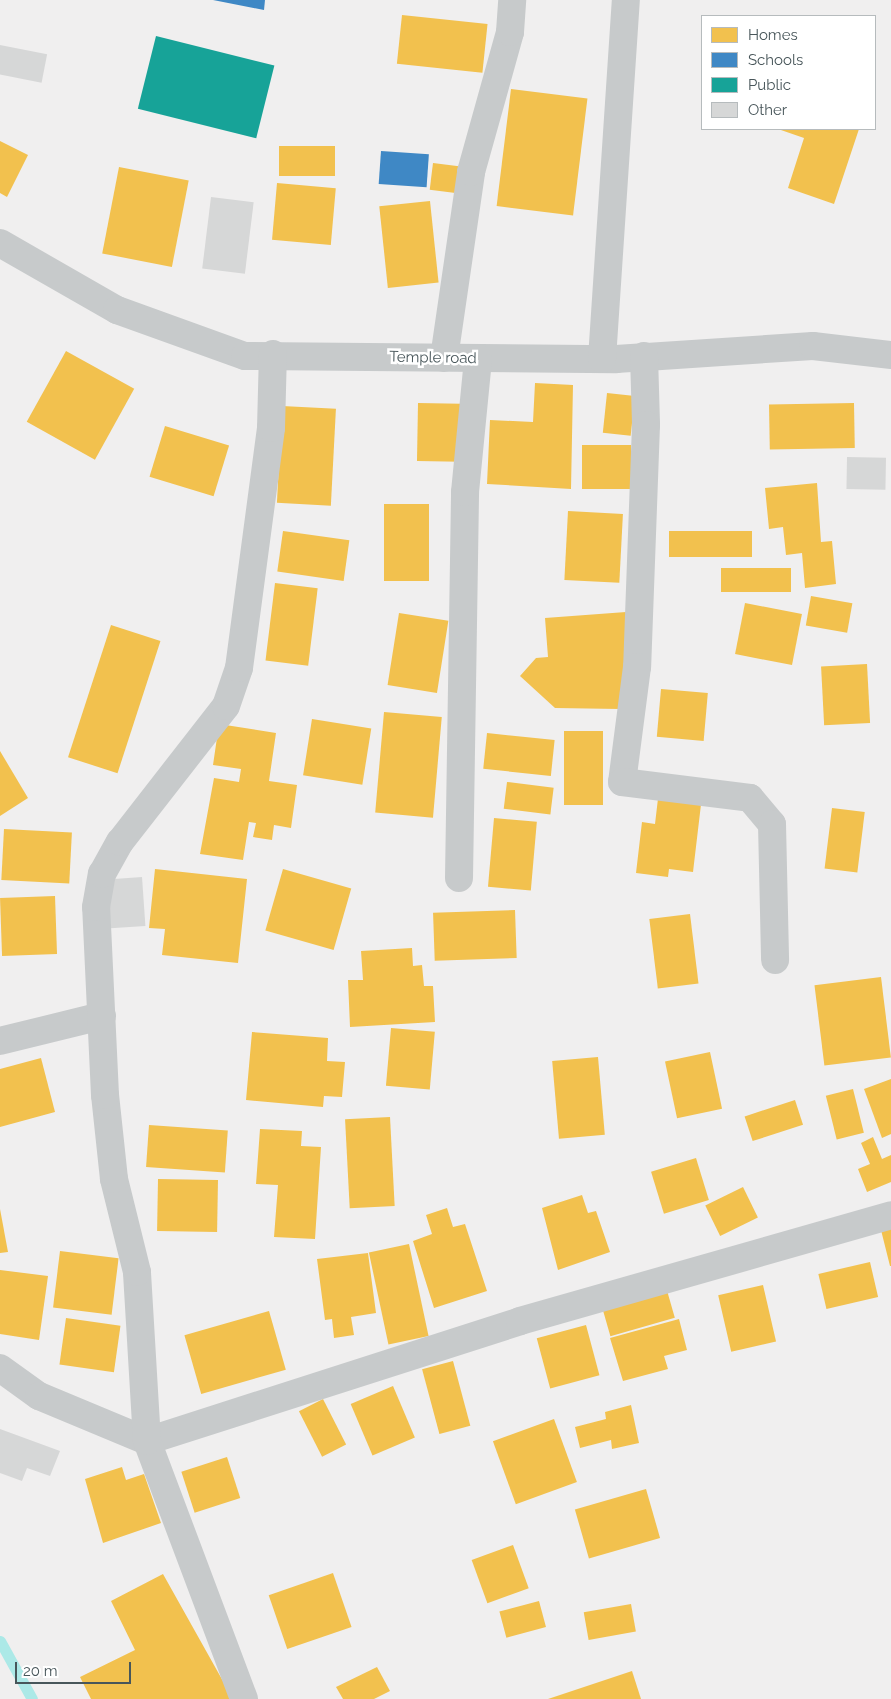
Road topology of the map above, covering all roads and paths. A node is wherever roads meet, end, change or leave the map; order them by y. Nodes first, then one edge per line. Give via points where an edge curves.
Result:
1 (512, 0) edge
2 (626, 0) edge
3 (0, 243) edge
4 (274, 354) junction
5 (891, 355) edge
6 (644, 356) junction
7 (444, 358) junction
8 (478, 359) junction
9 (602, 359) junction
10 (459, 878) dead end
11 (775, 960) dead end
12 (102, 1016) junction
13 (0, 1040) edge
14 (891, 1215) edge
15 (0, 1368) edge
16 (146, 1441) junction
17 (244, 1699) edge

1 - 7 street via 510,32 471,172
2 - 9 street
3 - 4 street, Temple road via 117,310 245,356
4 - 7 street, Temple road
4 - 12 street via 271,428 240,668 226,706 161,787 102,874 96,907
5 - 6 street, Temple road via 814,346
6 - 9 street, Temple road
6 - 11 street via 646,425 637,667 622,782 750,798 772,824
7 - 8 street, Temple road
8 - 9 street, Temple road
8 - 10 street via 466,492
12 - 13 street
12 - 16 street via 114,1179 137,1272
14 - 16 street via 520,1321
15 - 16 street via 39,1396
16 - 17 street

